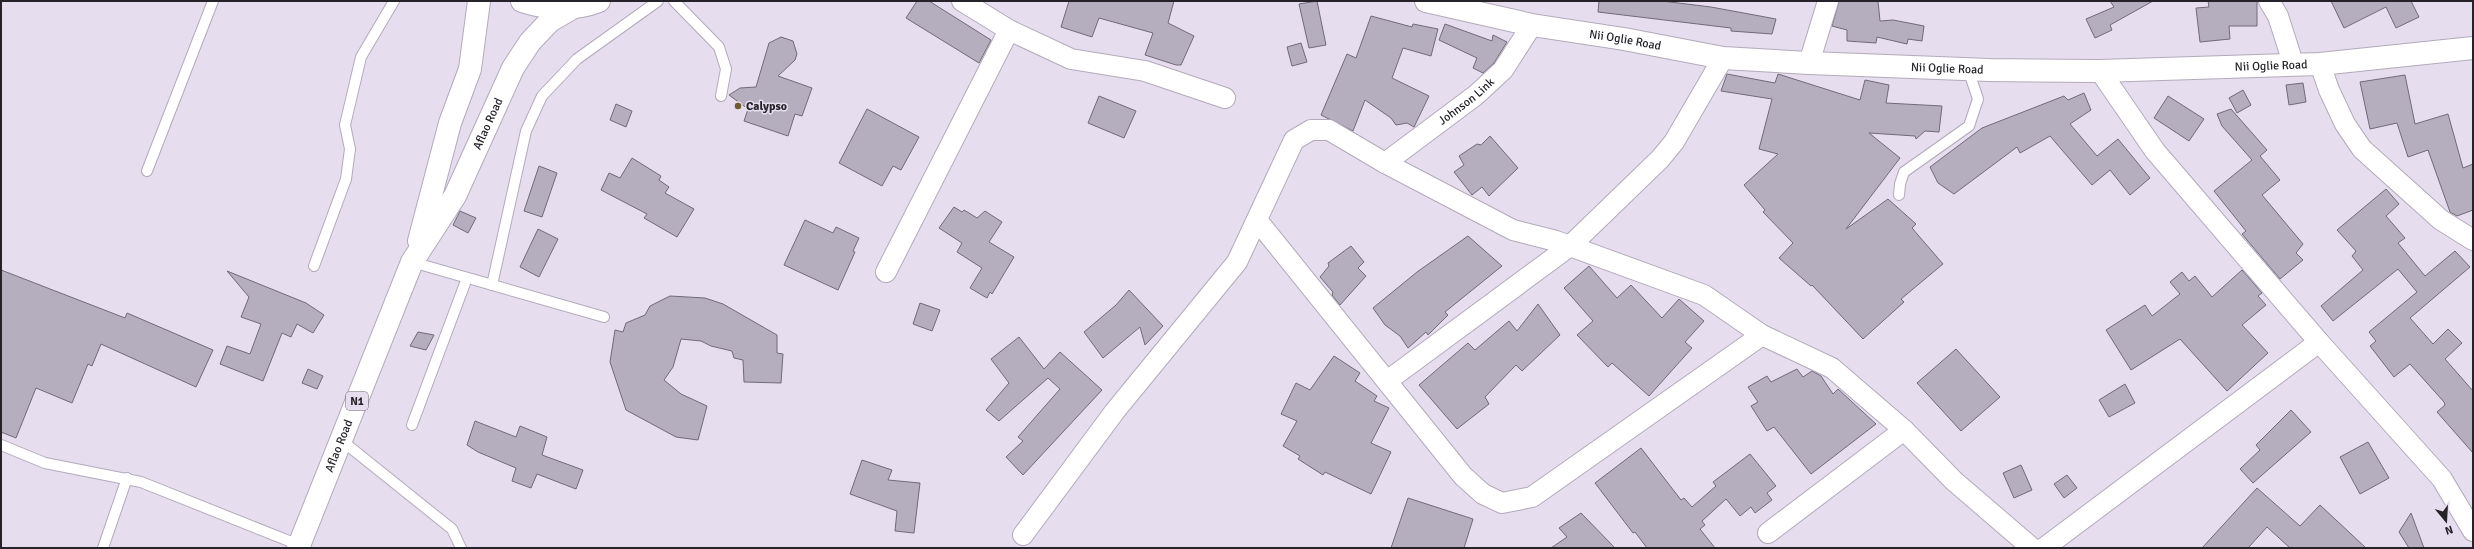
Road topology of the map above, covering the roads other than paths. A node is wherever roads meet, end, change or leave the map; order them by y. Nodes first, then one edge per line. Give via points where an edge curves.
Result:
1 (213, 1) edge
2 (394, 1) edge
3 (479, 1) edge
4 (522, 1) edge
5 (599, 1) edge
6 (658, 1) edge
7 (674, 1) edge
8 (962, 1) edge
9 (1426, 1) edge
10 (1828, 1) edge
11 (2269, 1) edge
12 (574, 8) junction
13 (1532, 25) junction
14 (1008, 30) junction
15 (2473, 48) edge
16 (1723, 58) junction
17 (1809, 63) junction
18 (2293, 63) junction
19 (2320, 64) junction
20 (1968, 69) junction
21 (2100, 71) junction
22 (721, 96) dead end
23 (1225, 98) dead end
24 (1385, 163) junction
25 (147, 171) dead end
26 (1899, 195) dead end
27 (1257, 220) junction
28 (2473, 240) edge
29 (1570, 246) junction
30 (414, 258) junction
31 (314, 266) dead end
32 (886, 272) dead end
33 (467, 278) junction
34 (492, 285) junction
35 (604, 317) dead end
36 (1762, 336) junction
37 (2320, 342) junction
38 (1387, 381) junction
39 (412, 425) dead end
40 (1904, 430) junction
41 (341, 440) junction
42 (1, 445) edge
43 (127, 478) junction
44 (2473, 531) edge
45 (1768, 533) dead end
46 (1023, 535) dead end
47 (298, 547) edge
48 (103, 548) edge
49 (461, 548) edge
50 (2032, 548) edge
51 (2044, 548) edge

1 - 25 lane
2 - 31 lane via 361,57 345,125 350,149 346,179
3 - 30 main road, Aflao Road / N1 via 470,69 450,123
4 - 12 main road, N1 via 538,6
5 - 12 main road, N1
6 - 34 lane via 576,59 542,96 526,131
7 - 22 lane via 719,47 726,69
8 - 14 street
9 - 13 main road, Nii Oglie Road
10 - 17 street
11 - 18 street via 2278,16
12 - 30 main road, Aflao Road / N1 via 550,21 530,42 513,68 455,196
13 - 16 main road, Nii Oglie Road
13 - 24 street, Johnson Link via 1503,70 1476,95
14 - 23 street via 1071,58 1145,71
14 - 32 street
15 - 19 main road, Nii Oglie Road
16 - 17 main road, Nii Oglie Road
16 - 29 street via 1674,142 1660,159
17 - 20 main road, Nii Oglie Road
18 - 19 main road, Nii Oglie Road
18 - 21 main road, Nii Oglie Road
19 - 28 street via 2345,124 2362,149 2441,220
20 - 21 main road, Nii Oglie Road
20 - 26 lane via 1978,99 1969,126 1904,172
21 - 37 street via 2155,151
24 - 27 street via 1329,130 1311,130 1294,140
24 - 29 street via 1512,230
27 - 38 street
27 - 46 street via 1237,262 1115,411
29 - 36 street via 1704,295
29 - 38 street
30 - 33 lane
30 - 41 main road, Aflao Road / N1
33 - 34 lane
33 - 39 lane
34 - 35 lane
36 - 38 street via 1532,497 1502,503 1483,494 1463,476
36 - 40 street via 1832,368
37 - 44 street via 2442,478
37 - 51 street
40 - 45 street
40 - 50 street via 1954,481
41 - 47 main road, Aflao Road / N1
41 - 49 lane via 452,529
42 - 43 lane via 45,463
43 - 47 lane
43 - 48 lane

